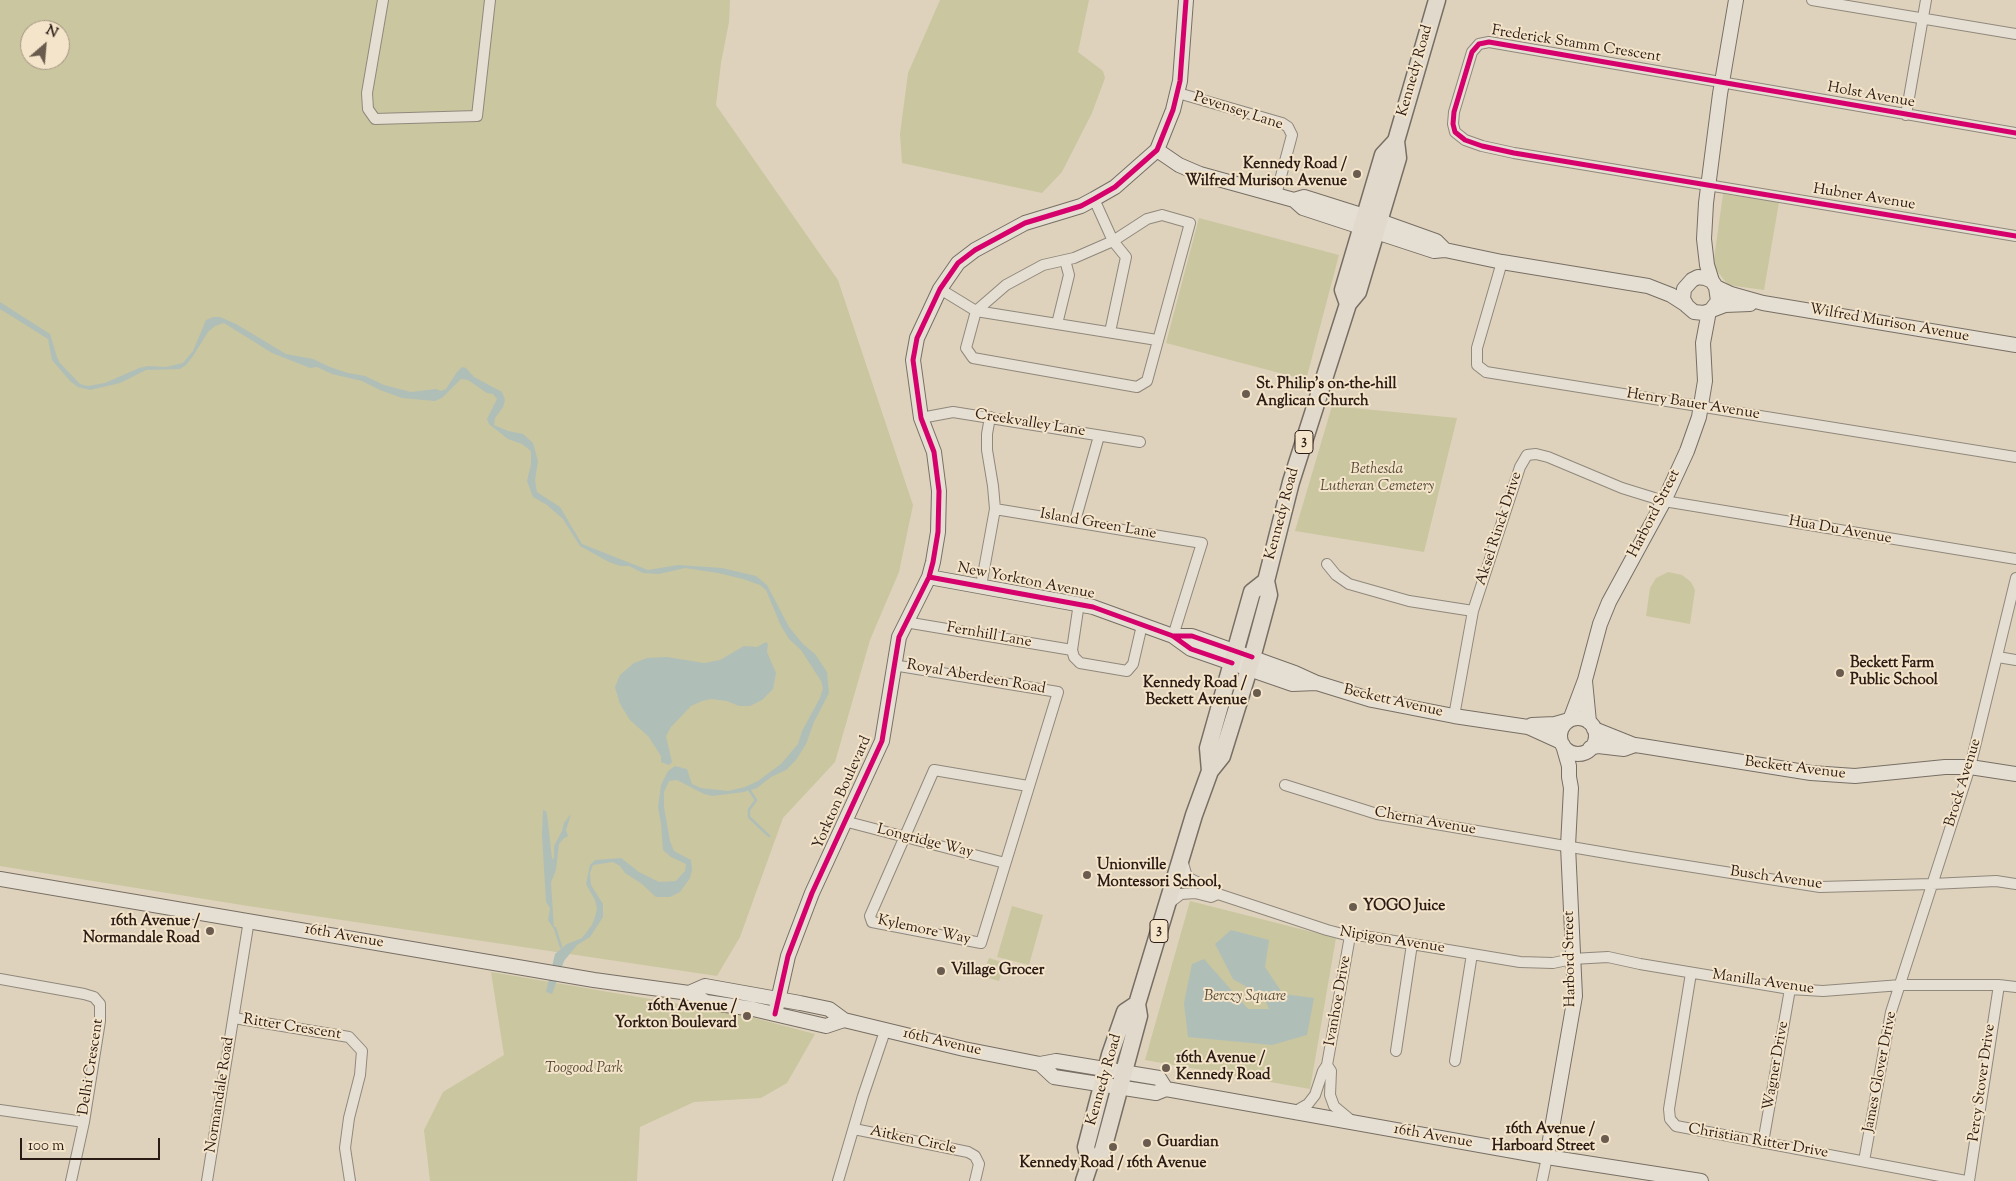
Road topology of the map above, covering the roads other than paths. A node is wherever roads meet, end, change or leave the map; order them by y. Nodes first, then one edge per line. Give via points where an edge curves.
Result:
1 (383, 0) edge
2 (490, 0) edge
3 (1186, 0) edge
4 (1437, 0) edge
5 (1736, 0) edge
6 (1812, 0) edge
7 (1926, 0) edge
8 (1830, 2) edge
9 (1923, 18) junction
10 (2015, 31) edge
11 (1722, 82) junction
12 (1178, 93) junction
13 (1906, 115) junction
14 (2016, 133) edge
15 (1157, 150) junction
16 (1708, 185) junction
17 (1276, 195) junction
18 (1094, 199) junction
19 (1370, 224) junction
20 (2016, 236) edge
21 (1704, 239) junction
22 (1113, 241) junction
23 (1065, 260) junction
24 (1502, 262) junction
25 (1691, 281) junction
26 (1714, 284) junction
27 (1648, 286) junction
28 (940, 290) junction
29 (1763, 303) junction
30 (1686, 305) junction
31 (1710, 310) junction
32 (976, 311) junction
33 (1057, 324) junction
34 (1110, 332) junction
35 (1157, 340) junction
36 (1703, 343) junction
37 (2016, 345) edge
38 (1700, 406) junction
39 (990, 417) junction
40 (921, 418) junction
41 (1099, 436) junction
42 (1140, 442) dead end
43 (2016, 457) edge
44 (1664, 501) junction
45 (995, 509) junction
46 (1075, 521) junction
47 (2016, 559) edge
48 (1328, 564) dead end
49 (929, 577) junction
50 (2016, 578) edge
51 (1266, 582) junction
52 (982, 586) junction
53 (1080, 603) junction
54 (1473, 612) junction
55 (905, 622) junction
56 (1142, 625) junction
57 (1173, 636) junction
58 (1072, 650) junction
59 (1234, 657) junction
60 (1998, 657) junction
61 (2016, 660) edge
62 (1250, 663) junction
63 (893, 665) junction
64 (1585, 680) junction
65 (1058, 692) joint
66 (1454, 716) junction
67 (1569, 720) junction
68 (1592, 726) junction
69 (1528, 727) junction
70 (1562, 744) junction
71 (1635, 745) junction
72 (1589, 749) junction
73 (1970, 767) junction
74 (1210, 771) junction
75 (2016, 774) edge
76 (1285, 785) dead end
77 (1028, 786) junction
78 (1571, 788) junction
79 (844, 821) junction
80 (904, 837) junction
81 (1568, 846) junction
82 (1181, 858) junction
83 (1005, 863) junction
84 (0, 879) edge
85 (1932, 884) junction
86 (2016, 884) edge
87 (1218, 894) junction
88 (1166, 906) junction
89 (249, 920) junction
90 (1350, 936) junction
91 (1412, 944) junction
92 (1472, 954) junction
93 (1572, 959) junction
94 (1691, 973) junction
95 (0, 979) edge
96 (1901, 985) junction
97 (1999, 985) junction
98 (2016, 988) edge
99 (1790, 989) junction
100 (689, 993) junction
101 (779, 998) junction
102 (1137, 1004) junction
103 (775, 1014) junction
104 (234, 1018) junction
105 (844, 1020) junction
106 (885, 1031) junction
107 (1396, 1051) dead end
108 (1455, 1061) dead end
109 (1327, 1065) junction
110 (1104, 1077) junction
111 (1123, 1080) junction
112 (0, 1110) edge
113 (1294, 1112) junction
114 (84, 1122) junction
115 (1354, 1123) junction
116 (854, 1129) junction
117 (1763, 1143) junction
118 (1547, 1157) junction
119 (1864, 1161) junction
120 (1090, 1163) junction
121 (71, 1181) edge
122 (207, 1181) edge
123 (350, 1181) edge
124 (838, 1181) edge
125 (975, 1181) edge
126 (1084, 1181) edge
127 (1542, 1181) edge
128 (1701, 1181) edge
129 (1967, 1181) edge

1 - 2 street via 367,93 368,110 375,119 478,116
3 - 12 street, Yorkton Boulevard
4 - 19 main road, Kennedy Road / 3 via 1396,141 1398,158
5 - 11 street
6 - 8 street
7 - 9 street
8 - 9 street
9 - 10 street
9 - 13 street
11 - 13 street, Holst Avenue
11 - 16 street
11 - 16 street, Frederick Stamm Crescent via 1483,42 1472,52 1454,112 1456,132 1465,140 1482,146
12 - 15 street, Yorkton Boulevard
12 - 17 street, Pevensey Lane via 1288,127 1292,135
13 - 14 street, Holst Avenue
15 - 17 street via 1200,174
15 - 18 street, Yorkton Boulevard via 1115,187
16 - 20 street, Hubner Avenue
16 - 21 street
17 - 19 street via 1294,200 1304,197
18 - 22 street
18 - 28 street, Yorkton Boulevard via 1026,223 976,250 958,263
19 - 24 street via 1434,252 1445,250
19 - 51 main road, Kennedy Road / 3 via 1343,290 1348,304 1291,482
21 - 25 street
21 - 26 street via 1707,266
22 - 23 street
22 - 34 street via 1126,257
22 - 35 street via 1147,219 1162,215 1190,223
23 - 32 street via 1043,265 1006,285
23 - 33 street via 1069,275
24 - 27 street
24 - 38 street, Henry Bauer Avenue via 1477,348 1477,365 1486,372
25 - 26 street via 1702,277
25 - 27 street
25 - 30 street via 1683,294
26 - 29 street, Wilfred Murison Avenue via 1731,294
26 - 31 street via 1718,301
27 - 30 street
28 - 32 street
28 - 40 street, Yorkton Boulevard via 917,338 914,360
29 - 31 street, Wilfred Murison Avenue via 1725,305
29 - 37 street, Wilfred Murison Avenue
30 - 31 street via 1694,312
30 - 36 street, Harbord Street via 1698,338
31 - 36 street, Harbord Street
32 - 33 street
32 - 35 street via 966,348 973,358 1137,387 1147,381
33 - 34 street
34 - 35 street
36 - 38 street, Harbord Street via 1705,380
38 - 43 street, Henry Bauer Avenue
38 - 44 street, Harbord Street via 1687,450
39 - 40 street, Creekvalley Lane via 953,412
39 - 41 street, Creekvalley Lane
39 - 45 street via 987,450
40 - 49 street, Yorkton Boulevard via 934,452 939,491 938,532
41 - 42 street, Creekvalley Lane
41 - 46 street
44 - 47 street, Hua Du Avenue
44 - 54 street, Aksel Rinck Drive via 1622,488 1548,457 1527,455 1520,467
44 - 64 street, Harbord Street via 1600,624
45 - 46 street, Island Green Lane
45 - 52 street
46 - 57 street, Island Green Lane via 1202,543
48 - 54 street via 1349,584 1409,601
49 - 52 street, New Yorkton Avenue
49 - 55 street, Yorkton Boulevard
50 - 60 street, Brock Avenue
51 - 59 main road, Kennedy Road / 3 via 1252,592
51 - 62 main road, Kennedy Road / 3 via 1269,595
52 - 53 street, New Yorkton Avenue
53 - 56 street, New Yorkton Avenue
53 - 58 street
54 - 66 street, Aksel Rinck Drive
55 - 58 street, Fernhill Lane
55 - 63 street, Yorkton Boulevard
56 - 57 street, New Yorkton Avenue
56 - 58 street via 1133,664 1127,671 1080,663
57 - 59 street, New Yorkton Avenue via 1192,636
59 - 62 street, New Yorkton Avenue
59 - 74 main road, Kennedy Road / 3 via 1208,748
60 - 61 street
60 - 73 street, Brock Avenue
62 - 66 street, Beckett Avenue via 1292,684 1317,683 1372,700
62 - 74 main road, Kennedy Road / 3 via 1222,756
63 - 65 street, Royal Aberdeen Road
63 - 79 street, Yorkton Boulevard via 882,741
64 - 67 street, Harbord Street
64 - 68 street, Harbord Street
65 - 77 street, Kylemore Way
66 - 69 street, Beckett Avenue
67 - 68 street via 1580,718
67 - 69 street, Beckett Avenue
67 - 70 street via 1561,730
68 - 71 street, Beckett Avenue
68 - 72 street via 1594,741
69 - 70 street, Beckett Avenue
70 - 72 street via 1573,753
70 - 78 street, Harbord Street
71 - 72 street, Beckett Avenue via 1624,749 1598,746
71 - 73 street, Beckett Avenue via 1811,773 1855,776
72 - 78 street, Harbord Street via 1580,762
73 - 75 street, Beckett Avenue
73 - 85 street, Brock Avenue
74 - 82 main road, Kennedy Road / 3
76 - 81 street, Cherna Avenue via 1377,814
77 - 80 street, Kylemore Way via 934,770
77 - 83 street, Kylemore Way
78 - 81 street, Harbord Street
79 - 80 street, Longridge Way
79 - 101 street, Yorkton Boulevard via 795,936
80 - 83 street, Longridge Way
80 - 83 street, Kylemore Way via 870,916 872,922 982,943
81 - 85 street, Busch Avenue via 1820,887
81 - 93 street, Harbord Street
82 - 87 street, Nipigon Avenue via 1187,877
82 - 88 main road, Kennedy Road / 3
84 - 89 street, 16th Avenue
85 - 86 street, Busch Avenue via 1996,880
85 - 96 street, Brock Avenue
87 - 88 street, Nipigon Avenue via 1211,897 1181,894
87 - 90 street, Nipigon Avenue
88 - 102 main road, Kennedy Road / 3
89 - 100 street, 16th Avenue
89 - 104 street, Normandale Road
90 - 91 street, Nipigon Avenue
90 - 109 street, Ivanhoe Drive
91 - 92 street, Nipigon Avenue
91 - 107 street
92 - 93 street, Nipigon Avenue via 1520,962
92 - 108 street
93 - 94 street, Manilla Avenue via 1608,957
93 - 118 street, Harbord Street via 1575,996
94 - 99 street, Manilla Avenue
94 - 117 street, Christian Ritter Drive via 1670,1119 1680,1128
95 - 114 street, Delhi Crescent via 84,994 94,997 100,1004
96 - 97 street, Manilla Avenue
96 - 99 street, Manilla Avenue via 1823,991
96 - 119 street, James Glover Drive via 1891,1012
97 - 98 street, Manilla Avenue
97 - 129 street, Percy Stover Drive
99 - 117 street, Wagner Drive
100 - 101 street, 16th Avenue via 705,986
100 - 103 street, 16th Avenue via 706,1002
101 - 103 street, Yorkton Boulevard
101 - 105 street, 16th Avenue via 829,1009
102 - 110 main road, Kennedy Road / 3 via 1125,1012
102 - 111 main road, Kennedy Road / 3 via 1139,1016
103 - 105 street, 16th Avenue via 826,1026
104 - 122 street, Normandale Road
104 - 123 street, Ritter Crescent via 349,1037 362,1051 345,1148
105 - 106 street, 16th Avenue
106 - 110 street, 16th Avenue via 1040,1064 1056,1061
106 - 116 street, Aitken Circle
109 - 113 street, Ivanhoe Drive via 1315,1095 1308,1104
109 - 115 street, Ivanhoe Drive via 1331,1071 1330,1094 1334,1106
110 - 111 street, 16th Avenue
110 - 120 main road, Kennedy Road / 3 via 1086,1147
111 - 113 street, 16th Avenue via 1156,1093 1166,1089
111 - 120 main road, Kennedy Road / 3 via 1102,1153
112 - 114 street, Delhi Crescent
113 - 115 street, 16th Avenue
114 - 121 street
115 - 118 street, 16th Avenue
116 - 124 street, Aitken Circle
116 - 125 street, Aitken Circle via 968,1152 979,1164
117 - 119 street, Christian Ritter Drive
118 - 127 street
118 - 128 street, 16th Avenue
119 - 129 street, Christian Ritter Drive
120 - 126 main road, Kennedy Road / 3

